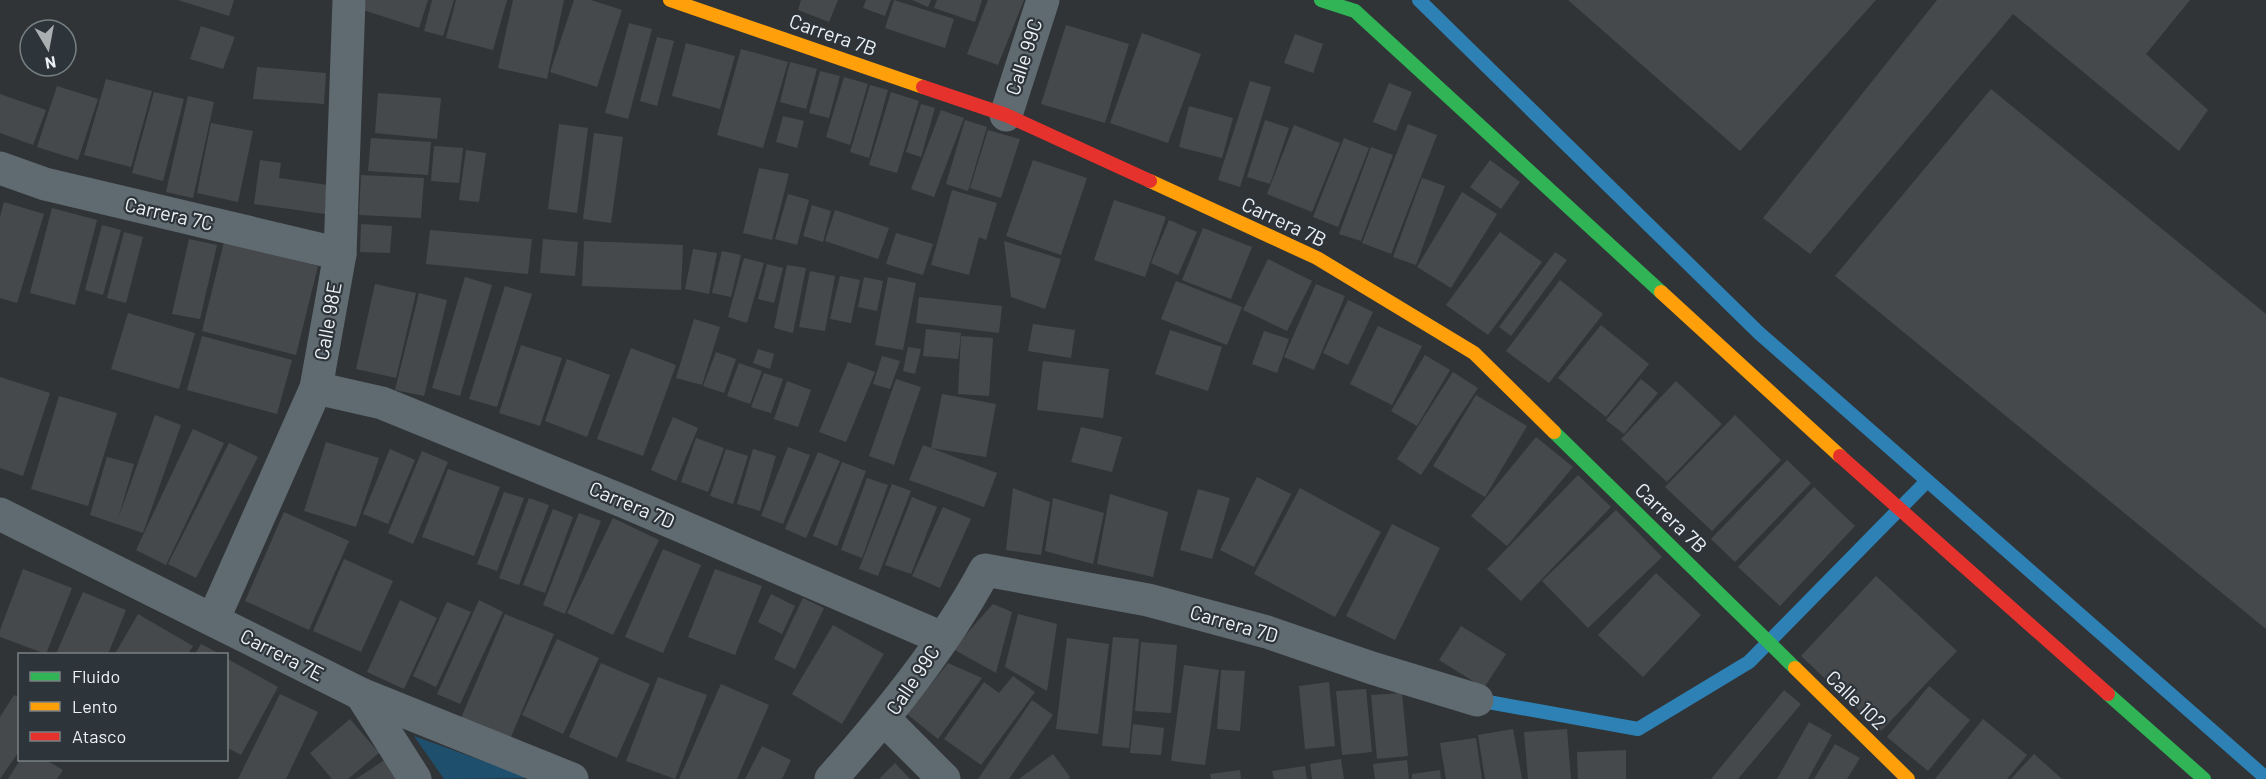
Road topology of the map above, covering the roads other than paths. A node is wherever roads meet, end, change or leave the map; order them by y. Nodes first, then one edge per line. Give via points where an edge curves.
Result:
1 (349, 0) edge
2 (670, 0) edge
3 (1043, 0) edge
4 (1321, 0) edge
5 (1006, 115) junction
6 (0, 168) edge
7 (340, 254) junction
8 (316, 388) junction
9 (0, 514) edge
10 (985, 570) joint
11 (213, 620) junction
12 (942, 638) junction
13 (1776, 648) joint
14 (362, 694) junction
15 (1477, 700) dead end
16 (884, 719) junction
17 (567, 778) edge
18 (415, 779) edge
19 (831, 779) edge
20 (944, 779) edge
21 (1908, 779) edge
22 (2204, 779) edge

1 - 7 street, Calle 98E
2 - 5 street, Carrera 7B
3 - 5 street, Calle 99C
4 - 22 street via 1354,11 1907,517
5 - 13 street, Carrera 7B via 1317,258 1474,353
6 - 7 street, Carrera 7C via 56,187
7 - 8 street, Calle 98E
8 - 11 street, Calle 98E
8 - 12 street, Carrera 7D via 382,403
9 - 11 street, Carrera 7E
10 - 12 street, Calle 99C
10 - 15 street, Carrera 7D via 1148,600 1224,620
11 - 14 street, Carrera 7E
12 - 16 street, Calle 99C
13 - 21 street, Calle 102
14 - 17 street, Carrera 7E
14 - 18 street
16 - 19 street
16 - 20 street, Calle 99C

